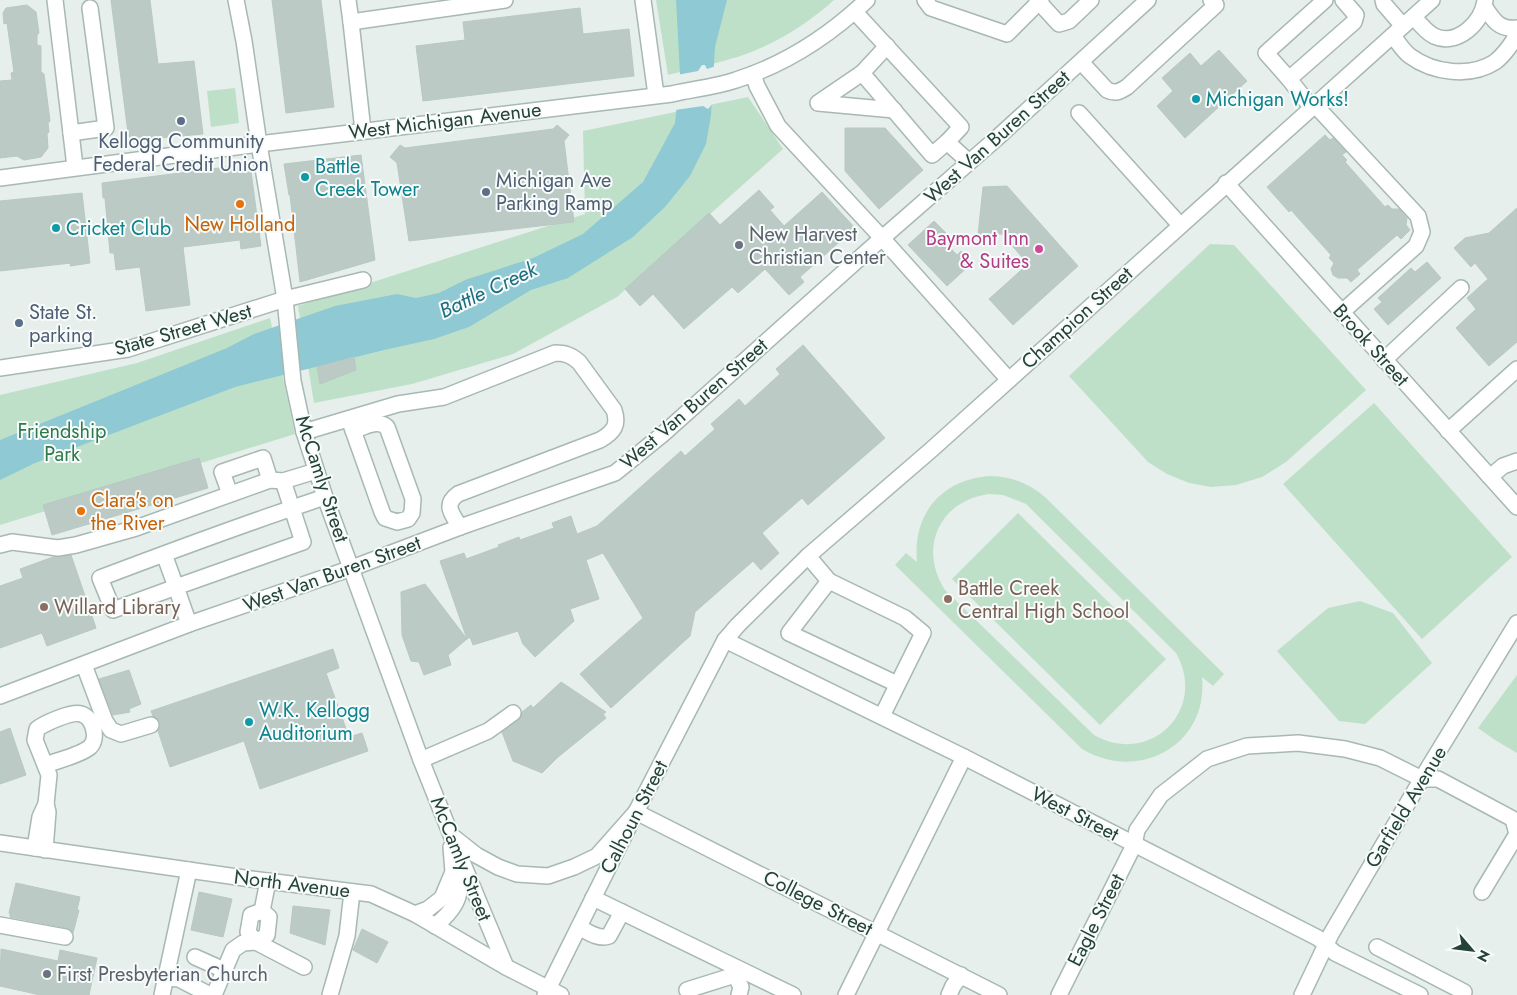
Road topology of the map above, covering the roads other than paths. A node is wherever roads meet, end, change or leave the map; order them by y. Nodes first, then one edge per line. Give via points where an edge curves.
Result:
1 (55, 0) edge
2 (236, 0) edge
3 (348, 0) edge
4 (501, 0) edge
5 (505, 0) edge
6 (643, 0) edge
7 (867, 0) edge
8 (925, 0) edge
9 (1091, 0) edge
10 (1325, 0) edge
11 (1342, 0) edge
12 (1383, 0) edge
13 (1432, 0) edge
14 (1039, 1) edge
15 (1143, 2) edge
16 (1216, 2) edge
17 (1485, 3) edge
18 (90, 8) dead end
19 (855, 12) junction
20 (351, 22) junction
21 (1403, 26) junction
22 (1517, 28) edge
23 (1517, 35) edge
24 (887, 46) junction
25 (1081, 62) junction
26 (862, 73) junction
27 (753, 74) junction
28 (1289, 79) junction
29 (656, 95) junction
30 (1314, 106) junction
31 (894, 110) junction
32 (1079, 113) dead end
33 (363, 131) junction
34 (71, 133) junction
35 (947, 142) junction
36 (258, 144) junction
37 (969, 162) junction
38 (75, 168) junction
39 (0, 178) edge
40 (1226, 183) junction
41 (1180, 225) junction
42 (882, 238) junction
43 (363, 280) dead end
44 (1461, 288) dead end
45 (286, 306) junction
46 (1342, 312) junction
47 (1384, 360) junction
48 (0, 368) edge
49 (1517, 369) edge
50 (1009, 380) junction
51 (351, 425) junction
52 (1448, 431) junction
53 (304, 432) junction
54 (1517, 461) edge
55 (316, 471) junction
56 (1490, 477) junction
57 (277, 480) junction
58 (230, 494) junction
59 (325, 497) junction
60 (1517, 507) edge
61 (291, 508) junction
62 (408, 519) junction
63 (460, 527) junction
64 (415, 544) junction
65 (0, 545) edge
66 (164, 554) junction
67 (808, 556) junction
68 (352, 568) junction
69 (829, 581) junction
70 (176, 587) junction
71 (1517, 623) edge
72 (189, 624) junction
73 (726, 640) junction
74 (84, 665) junction
75 (897, 684) junction
76 (0, 696) edge
77 (513, 713) dead end
78 (882, 716) junction
79 (151, 725) dead end
80 (964, 757) junction
81 (422, 760) junction
82 (46, 765) dead end
83 (1422, 779) junction
84 (636, 812) junction
85 (450, 835) junction
86 (0, 843) edge
87 (1134, 844) junction
88 (40, 849) junction
89 (189, 870) junction
90 (453, 872) junction
91 (268, 881) junction
92 (352, 892) junction
93 (1482, 892) dead end
94 (593, 898) junction
95 (622, 912) junction
96 (415, 914) junction
97 (0, 925) edge
98 (436, 926) junction
99 (579, 927) junction
100 (878, 932) junction
101 (65, 937) dead end
102 (256, 942) junction
103 (1326, 946) junction
104 (1377, 947) dead end
105 (195, 957) dead end
106 (506, 966) junction
107 (304, 967) dead end
108 (224, 970) junction
109 (737, 973) junction
110 (961, 975) junction
111 (166, 978) junction
112 (687, 990) dead end
113 (551, 993) edge
114 (1465, 994) edge
115 (162, 995) edge
116 (210, 995) edge
117 (214, 995) edge
118 (330, 995) edge
119 (739, 995) edge
120 (793, 995) edge
121 (846, 995) edge
122 (949, 995) edge
123 (999, 995) edge
124 (1059, 995) edge
125 (1302, 995) edge
126 (1420, 995) edge

1 - 34 street
2 - 36 street, McCamly Street
3 - 20 street
4 - 5 street
4 - 20 street
6 - 29 street
7 - 19 street, West Michigan Avenue
8 - 14 street via 931,8 1007,34
9 - 14 street via 1069,21 1059,24
10 - 28 street via 1266,53
11 - 28 street via 1356,16 1354,22
12 - 21 street
13 - 21 street, Champion Street
15 - 25 street, West Van Buren Street
16 - 25 street via 1118,92 1107,90
17 - 21 street via 1472,27 1452,38 1433,36
17 - 22 street via 1498,25
18 - 34 street via 106,128
19 - 24 street
19 - 27 street, West Michigan Avenue via 807,47
20 - 33 street
21 - 23 street via 1408,55 1439,70 1459,72 1494,62
21 - 30 street, Champion Street
24 - 26 street
24 - 35 street via 961,127
25 - 37 street, West Van Buren Street
26 - 31 street
26 - 31 street via 818,103
27 - 29 street, West Michigan Avenue
27 - 42 street via 778,126
28 - 30 street
29 - 33 street, West Michigan Avenue
30 - 40 street, Champion Street
30 - 46 street via 1418,216 1422,232 1416,246
31 - 35 street via 932,155
32 - 41 street
33 - 36 street, West Michigan Avenue
34 - 38 street
35 - 37 street
36 - 38 street, West Michigan Avenue
36 - 45 street, McCamly Street
37 - 42 street, West Van Buren Street
38 - 39 street, West Michigan Avenue
40 - 41 street, Champion Street
40 - 46 street, Brook Street
41 - 50 street, Champion Street
42 - 50 street
42 - 63 street, West Van Buren Street via 615,473
43 - 45 street, State Street West
44 - 47 street
45 - 48 street, State Street West via 128,349
45 - 53 street, McCamly Street via 293,381
46 - 47 street, Brook Street
47 - 52 street, Brook Street
49 - 52 street
50 - 67 street, Champion Street
51 - 53 street
51 - 62 street via 385,518 397,522
51 - 62 street via 383,423 388,427 414,500
51 - 63 street via 409,401 444,397 555,353 565,353 578,362 614,410 617,419 614,428 600,440 458,494 450,505
52 - 56 street, Brook Street
53 - 55 street, McCamly Street
54 - 56 street via 1503,466
55 - 57 street
55 - 59 street, McCamly Street
56 - 60 street, Brook Street
57 - 58 street
57 - 58 street via 263,458 222,472
57 - 61 street
58 - 65 street via 136,528 76,545 58,548 12,542
59 - 61 street
59 - 68 street, McCamly Street
61 - 66 street
61 - 70 street via 303,542
62 - 64 street
63 - 64 street, West Van Buren Street
64 - 68 street, West Van Buren Street
66 - 70 street
66 - 70 street via 100,578 113,610
67 - 69 street
67 - 73 street, Champion Street
68 - 72 street, West Van Buren Street
68 - 81 street, McCamly Street
69 - 75 street via 904,618 923,634
69 - 75 street via 789,633
70 - 72 street
71 - 83 street, Garfield Avenue
72 - 74 street, West Van Buren Street
73 - 78 street, West Street
73 - 84 street, Calhoun Street
74 - 76 street, West Van Buren Street
74 - 79 street via 111,730 121,734
75 - 78 street
77 - 81 street via 488,731
78 - 80 street, West Street
80 - 87 street, West Street
80 - 100 street
81 - 85 street, McCamly Street
82 - 88 street via 49,780 46,804 40,817
83 - 87 street, Eagle Street via 1380,758 1345,749 1298,743 1247,746 1207,759 1161,796 1137,830
83 - 93 street, Eagle Street via 1438,779 1513,819 1516,834
83 - 103 street, Garfield Avenue
84 - 85 street via 597,856 548,876 517,874 498,867
84 - 94 street, Calhoun Street
84 - 100 street, College Street
85 - 90 street
85 - 106 street, McCamly Street
86 - 88 street, North Avenue
87 - 103 street, West Street via 1318,938
87 - 124 street, Eagle Street
88 - 89 street, North Avenue
89 - 91 street, North Avenue
89 - 111 street
90 - 96 street via 442,898
90 - 98 street via 458,884 456,901 449,915
91 - 92 street, North Avenue
91 - 102 street via 262,911 269,917 267,935
92 - 96 street, North Avenue via 371,894
92 - 118 street via 347,936
94 - 95 street
94 - 99 street, Calhoun Street
95 - 99 street via 605,938
95 - 109 street
96 - 98 street, North Avenue
97 - 101 street
98 - 106 street, North Avenue
99 - 113 street, Calhoun Street
100 - 110 street, College Street
100 - 121 street
102 - 107 street
102 - 108 street via 243,943 233,950
103 - 125 street, Garfield Avenue
103 - 126 street, West Street
104 - 114 street
105 - 108 street
106 - 113 street, North Avenue
108 - 117 street
109 - 112 street
109 - 119 street via 741,986
109 - 120 street
110 - 122 street
110 - 123 street, College Street
111 - 115 street
111 - 116 street via 179,979

